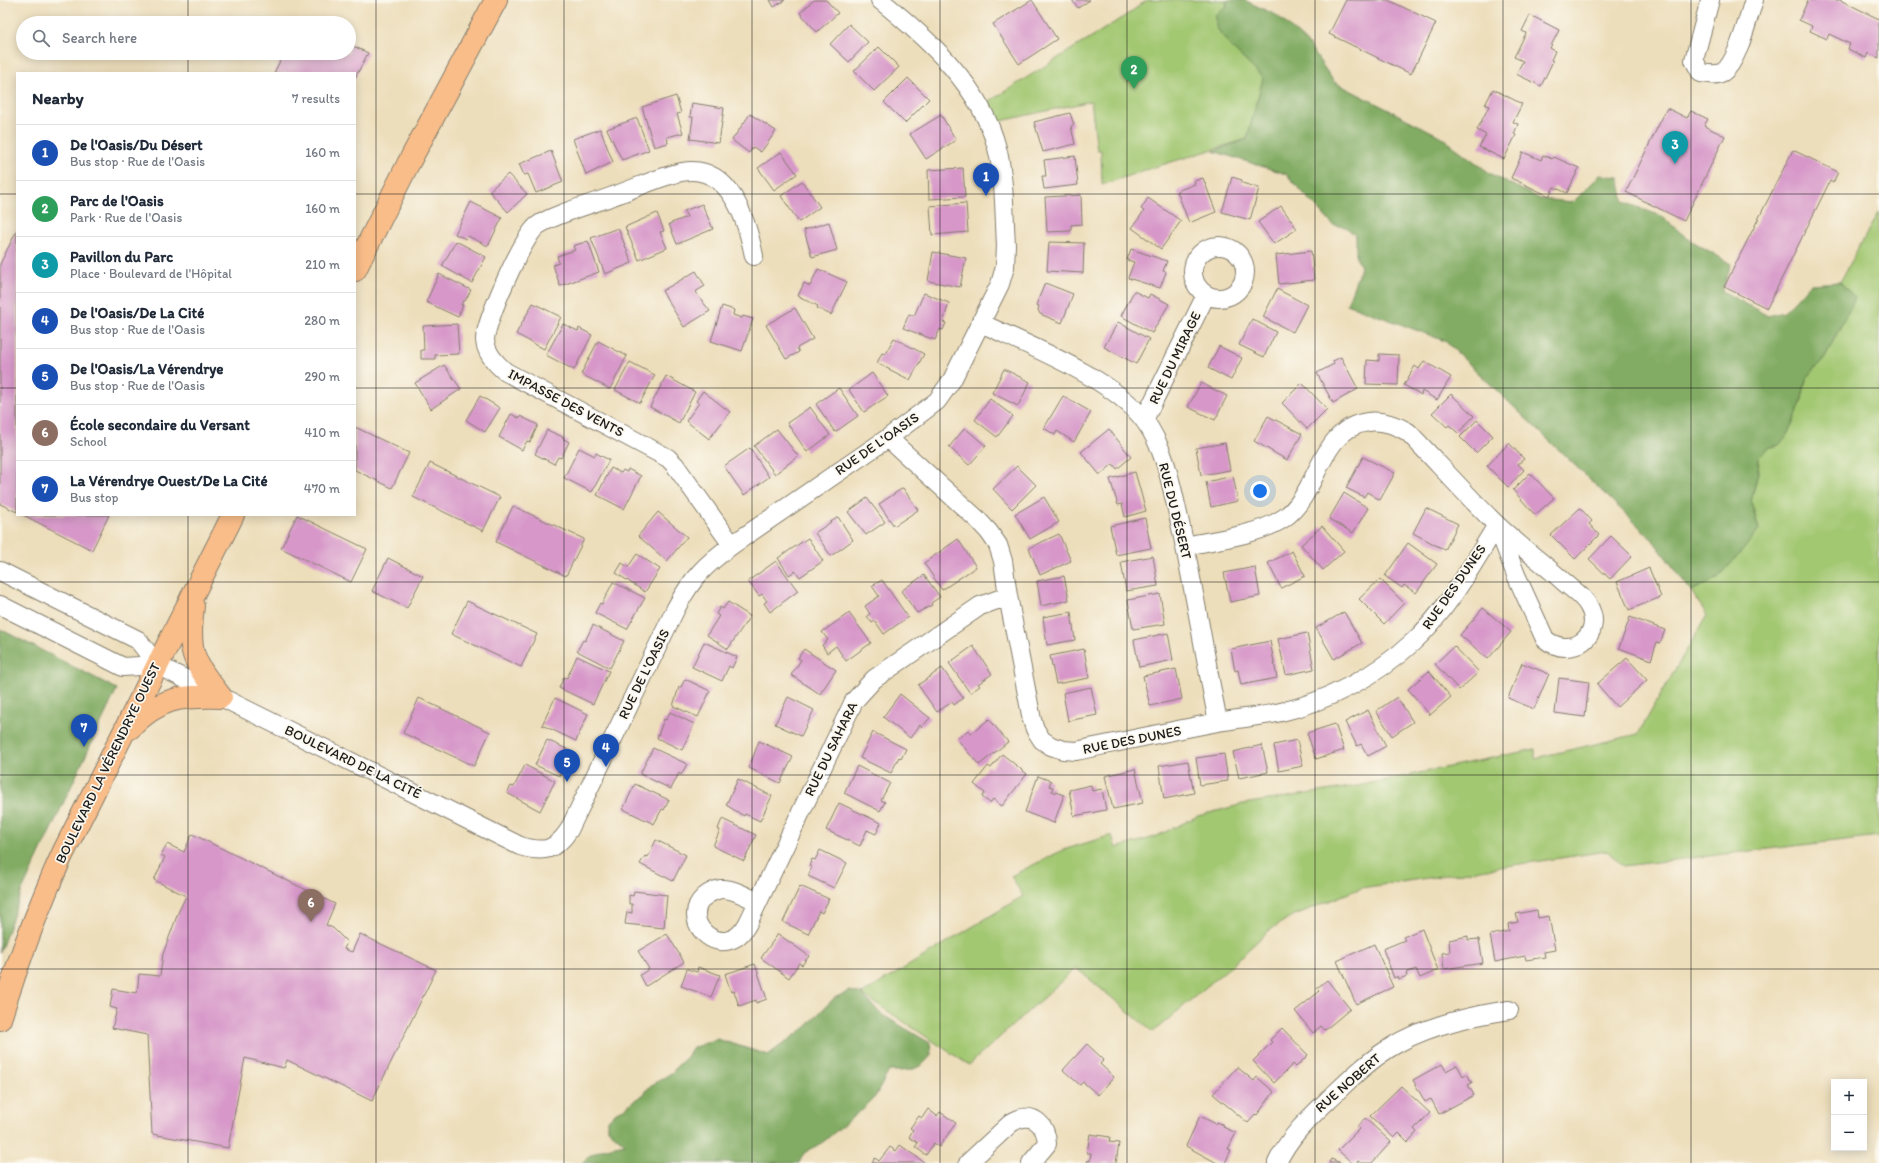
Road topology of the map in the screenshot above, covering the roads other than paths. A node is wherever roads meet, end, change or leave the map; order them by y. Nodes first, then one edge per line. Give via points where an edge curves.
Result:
1 (480, 0) edge
2 (496, 0) edge
3 (880, 0) edge
4 (1710, 0) edge
5 (1754, 0) edge
6 (408, 164) junction
7 (754, 256) dead end
8 (356, 268) edge
9 (1206, 295) dead end
10 (981, 323) junction
11 (1144, 420) junction
12 (888, 438) junction
13 (232, 516) edge
14 (1497, 525) junction
15 (732, 544) junction
16 (1185, 546) junction
17 (0, 570) edge
18 (195, 590) junction
19 (1008, 596) junction
20 (0, 605) edge
21 (157, 665) junction
22 (221, 697) junction
23 (1218, 722) junction
24 (120, 739) junction
25 (551, 849) joint
26 (758, 902) dead end
27 (1509, 1010) dead end
28 (0, 1019) edge
29 (968, 1163) edge
30 (1030, 1163) edge
31 (1277, 1163) edge

1 - 6 main road
2 - 6 main road
3 - 10 street, RUE DE L'OASIS via 942,55 980,107 995,142 1000,167 1006,257 1003,276
4 - 5 street via 1694,60 1701,72 1713,75 1722,72 1734,57
6 - 8 main road
7 - 15 street, IMPASSE DES VENTS via 745,218 731,194 703,173 681,172 538,226 525,243 490,317 485,339 492,358 506,372 668,458
9 - 11 street, RUE DU MIRAGE
10 - 11 street, RUE DU DÉSERT via 1102,384
10 - 12 street, RUE DE L'OASIS via 945,391 927,409
11 - 16 street, RUE DU DÉSERT via 1166,464
12 - 15 street, RUE DE L'OASIS
12 - 19 street, RUE DES DUNES via 990,532 1003,561
13 - 18 main road, BOULEVARD LA VÉRENDRYE OUEST
14 - 14 street, RUE DES DUNES via 1516,575 1546,639 1553,646 1563,648 1573,647 1582,642 1589,635 1593,625 1588,604
14 - 16 street, RUE DES DUNES via 1408,432 1387,422 1373,421 1360,423 1334,441 1304,494 1285,518 1259,530
14 - 23 street, RUE DES DUNES via 1472,566 1431,623 1413,642 1374,672 1306,705
15 - 25 street, RUE DE L'OASIS via 708,563 687,588 569,830
16 - 23 street, RUE DU DÉSERT
17 - 21 street, BOULEVARD DE LA CITÉ via 138,640
18 - 21 main road, BOULEVARD LA VÉRENDRYE OUEST
18 - 22 main road via 190,645 201,672
19 - 23 street, RUE DES DUNES via 1032,720 1042,740 1051,746 1076,751
19 - 26 street, RUE DU SAHARA via 980,606 863,688 854,700
20 - 21 street, BOULEVARD DE LA CITÉ via 123,667
21 - 22 street, BOULEVARD DE LA CITÉ
21 - 24 main road, BOULEVARD LA VÉRENDRYE OUEST
22 - 24 main road via 187,697 163,702 142,716
22 - 25 street, BOULEVARD DE LA CITÉ via 520,846 540,850
24 - 28 main road, BOULEVARD LA VÉRENDRYE OUEST via 43,896
27 - 31 street, RUE NOBERT via 1427,1030 1388,1048 1366,1064 1308,1118 1287,1144
29 - 30 street via 1011,1123 1026,1117 1036,1120 1047,1136 1047,1144

